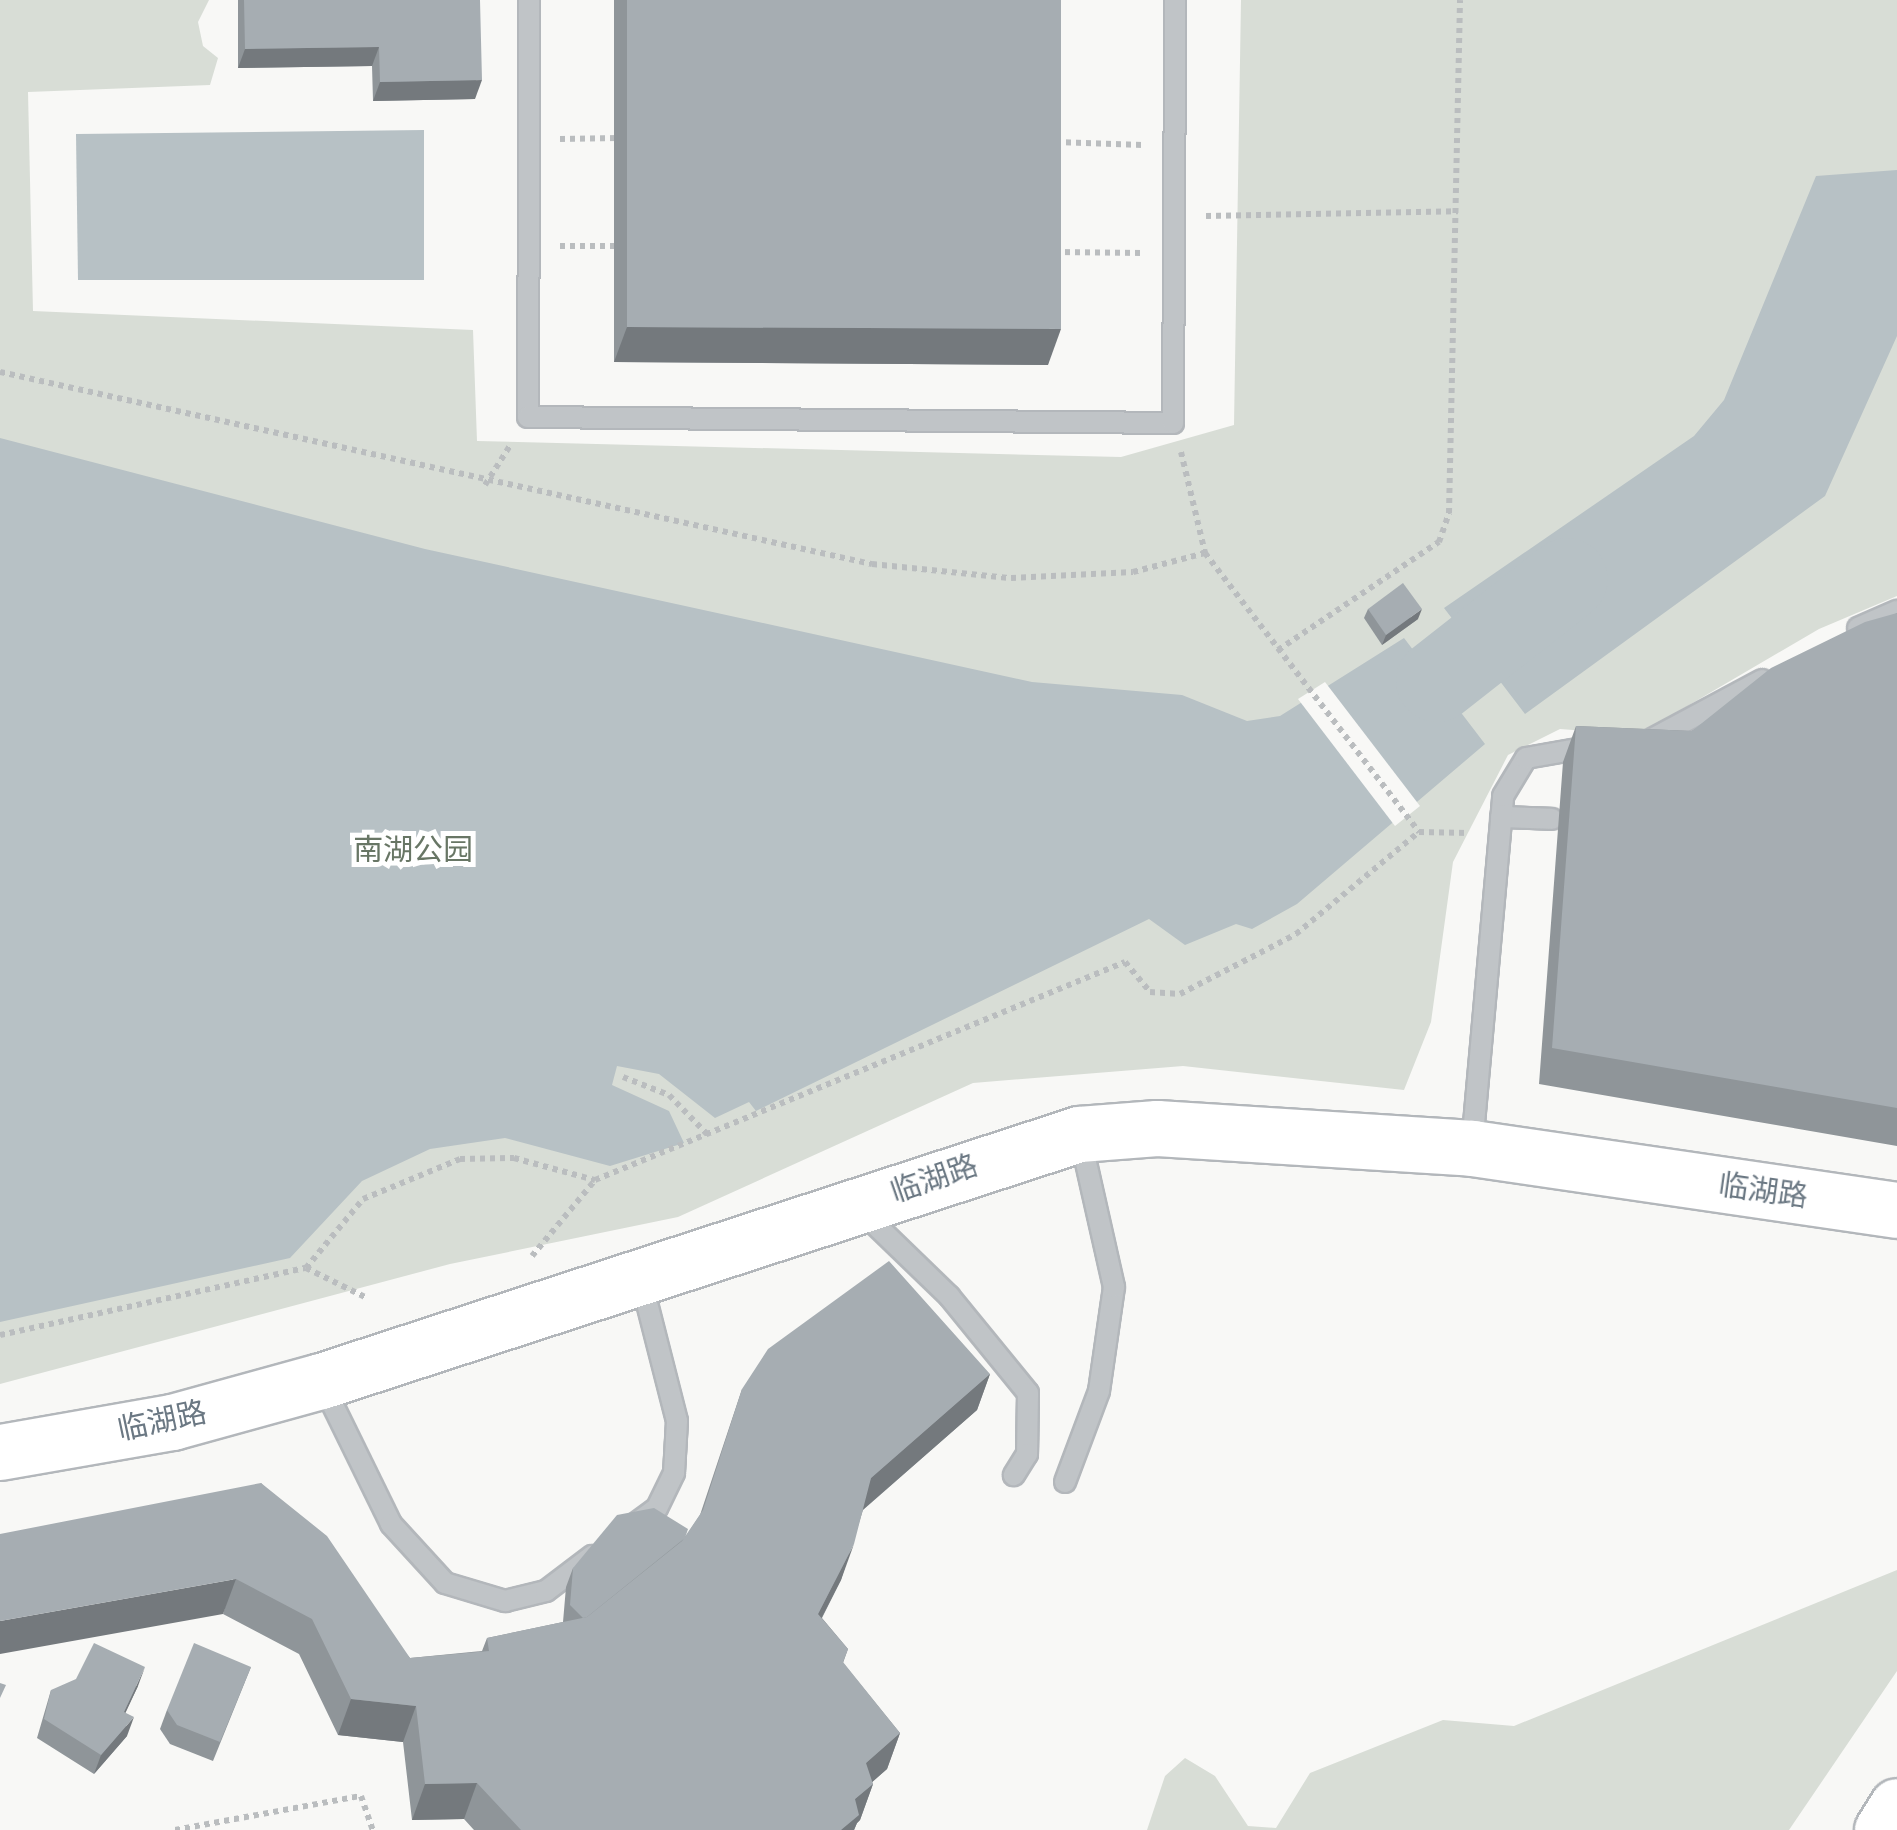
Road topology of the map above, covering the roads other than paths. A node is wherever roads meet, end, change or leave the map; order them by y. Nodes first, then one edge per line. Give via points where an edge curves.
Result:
1 (529, 0) edge
2 (1176, 0) edge
3 (1897, 611) edge
4 (1840, 635) edge
5 (1776, 672) edge
6 (1552, 819) dead end
7 (1500, 825) junction
8 (1080, 1134) junction
9 (1472, 1148) junction
10 (855, 1205) junction
11 (1897, 1210) edge
12 (641, 1280) junction
13 (321, 1381) junction
14 (0, 1452) edge
15 (1014, 1475) dead end
16 (1065, 1482) dead end
17 (1897, 1806) edge
18 (1882, 1830) edge

1 - 2 lane via 528,417 1173,423
3 - 4 lane
5 - 7 lane via 1659,737 1526,758
6 - 7 lane
7 - 9 lane
8 - 9 main road, 临湖路 via 1157,1128
8 - 10 main road, 临湖路
8 - 16 lane via 1114,1287 1099,1391
9 - 11 main road, 临湖路
10 - 12 main road, 临湖路
10 - 15 lane via 949,1296 1028,1393 1027,1454
12 - 13 main road, 临湖路
12 - 13 lane via 677,1421 674,1473 657,1508 546,1591 505,1601 470,1595 415,1558 343,1439
13 - 14 main road, 临湖路 via 172,1422
17 - 18 main road

